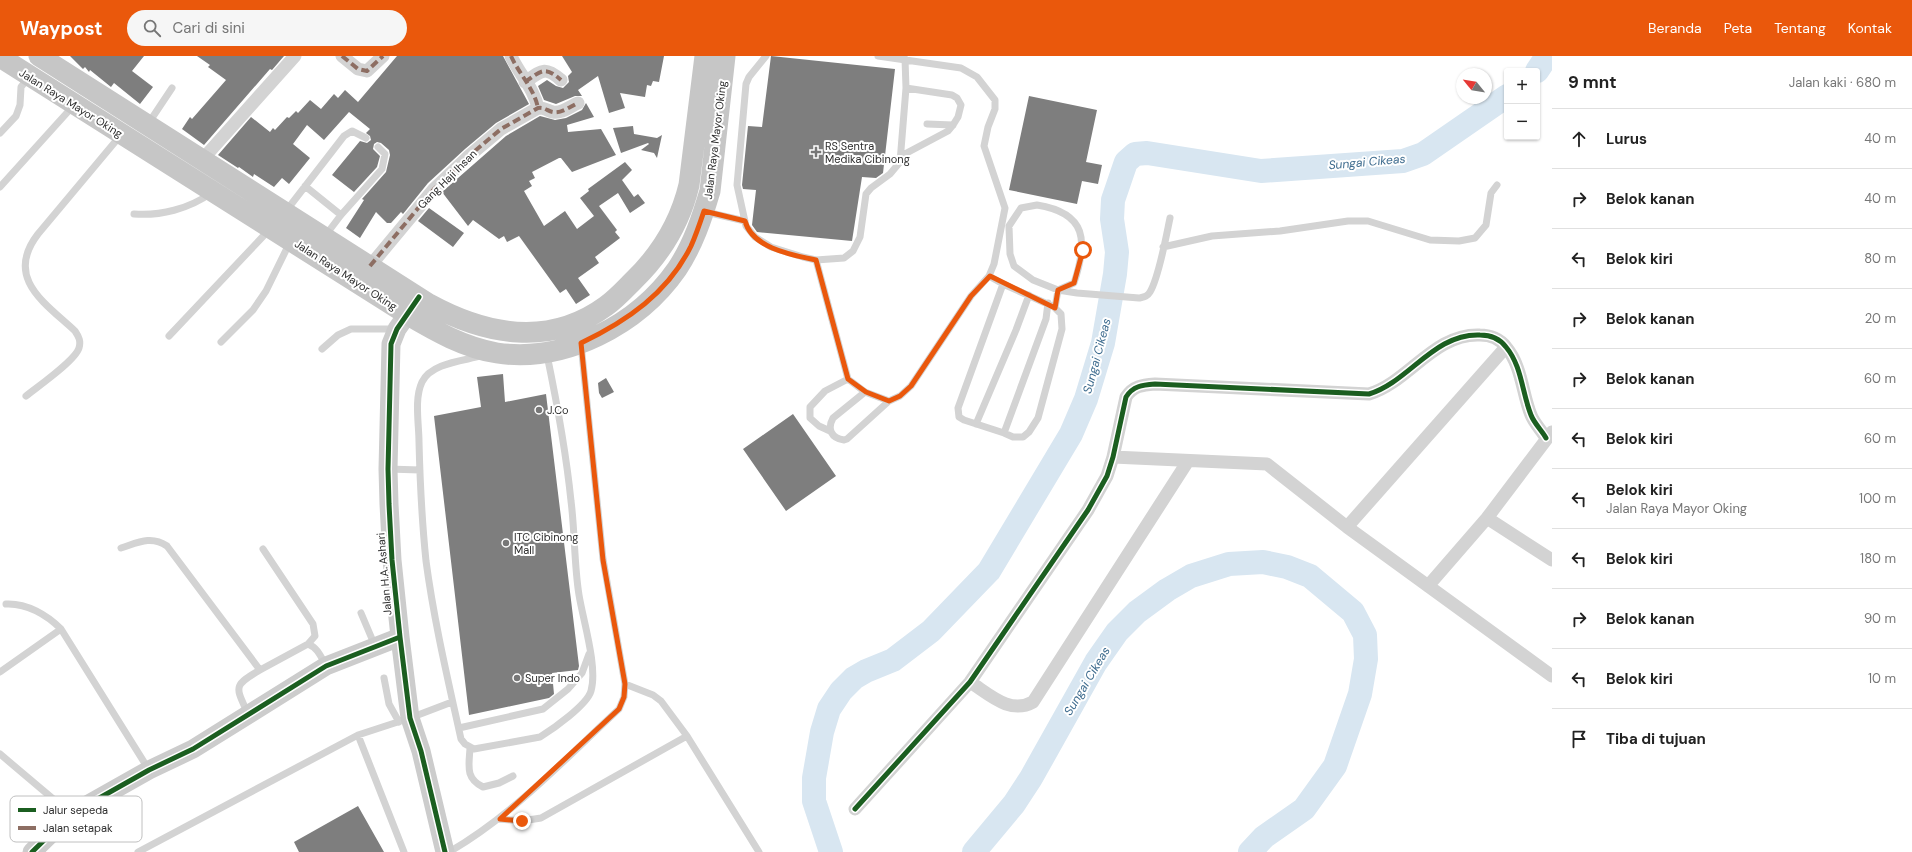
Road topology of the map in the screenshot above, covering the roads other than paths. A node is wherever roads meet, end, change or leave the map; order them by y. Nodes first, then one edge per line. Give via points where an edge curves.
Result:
1 (39, 56) edge
2 (295, 56) edge
3 (342, 56) edge
4 (383, 56) edge
5 (511, 56) edge
6 (705, 56) edge
7 (725, 56) edge
8 (766, 56) edge
9 (878, 56) edge
10 (0, 58) edge
11 (905, 60) junction
12 (29, 76) junction
13 (561, 80) dead end
14 (526, 82) junction
15 (172, 88) dead end
16 (906, 88) junction
17 (578, 103) dead end
18 (74, 105) junction
19 (538, 108) junction
20 (927, 124) dead end
21 (953, 125) junction
22 (147, 126) junction
23 (0, 133) edge
24 (121, 134) junction
25 (165, 137) junction
26 (366, 138) dead end
27 (378, 147) dead end
28 (154, 154) junction
29 (901, 156) junction
30 (202, 160) junction
31 (1497, 185) dead end
32 (305, 186) junction
33 (0, 187) edge
34 (214, 191) junction
35 (1005, 208) junction
36 (1021, 208) junction
37 (704, 211) junction
38 (134, 214) dead end
39 (341, 215) junction
40 (1170, 218) dead end
41 (745, 221) junction
42 (271, 228) junction
43 (294, 228) junction
44 (324, 237) junction
45 (1163, 247) junction
46 (816, 260) junction
47 (370, 266) junction
48 (990, 276) junction
49 (1003, 284) junction
50 (1058, 290) junction
51 (1029, 295) junction
52 (419, 297) junction
53 (1048, 303) junction
54 (1055, 308) junction
55 (403, 322) junction
56 (169, 336) dead end
57 (221, 342) dead end
58 (581, 343) junction
59 (1506, 346) junction
60 (322, 349) dead end
61 (550, 352) junction
62 (495, 353) junction
63 (848, 379) junction
64 (866, 392) junction
65 (26, 396) dead end
66 (889, 401) junction
67 (976, 424) junction
68 (830, 431) junction
69 (1004, 433) junction
70 (1549, 435) edge
71 (1113, 457) junction
72 (1188, 461) junction
73 (388, 469) junction
74 (420, 470) junction
75 (1487, 518) junction
76 (1347, 527) junction
77 (121, 548) dead end
78 (263, 549) dead end
79 (1552, 560) edge
80 (1428, 586) junction
81 (6, 604) dead end
82 (361, 613) dead end
83 (61, 629) junction
84 (400, 637) junction
85 (308, 644) junction
86 (375, 647) junction
87 (590, 653) junction
88 (326, 666) junction
89 (260, 670) junction
90 (0, 672) edge
91 (1552, 676) edge
92 (384, 678) dead end
93 (970, 682) junction
94 (625, 684) junction
95 (452, 702) junction
96 (248, 715) junction
97 (405, 720) junction
98 (459, 728) junction
99 (358, 735) junction
100 (687, 736) junction
101 (470, 748) junction
102 (0, 754) edge
103 (149, 770) junction
104 (513, 776) dead end
105 (50, 796) edge
106 (103, 796) edge
107 (855, 809) dead end
108 (500, 819) junction
109 (42, 842) edge
110 (32, 852) edge
111 (138, 852) edge
112 (404, 852) edge
113 (449, 852) edge
114 (759, 852) edge

1 - 22 main road, Jalan Raya Mayor Oking
2 - 30 street
3 - 4 street via 358,69 368,71
5 - 14 street
6 - 52 main road, Jalan Raya Mayor Oking via 685,203 665,244 643,271 606,306 572,323 545,331 508,332 476,326 453,317
7 - 37 main road, Jalan Raya Mayor Oking via 710,191
8 - 41 lane via 748,77 746,84 737,185
9 - 11 lane
10 - 12 main road, Jalan Raya Mayor Oking
11 - 16 lane
11 - 35 lane via 961,68 977,77 991,94 995,100 995,109 984,146
12 - 18 main road, Jalan Raya Mayor Oking
12 - 23 lane via 21,87 20,105 16,116
13 - 14 street via 550,71 543,71
14 - 19 street via 532,90
15 - 22 lane
16 - 21 lane via 952,94 958,98 961,105
16 - 29 lane
17 - 19 street via 557,112 544,107
18 - 24 main road, Jalan Raya Mayor Oking
18 - 33 lane
19 - 47 street, Gang Haji Ihsan via 501,129 454,170 413,213
20 - 21 lane
21 - 29 lane via 948,131
22 - 25 main road, Jalan Raya Mayor Oking
24 - 28 main road, Jalan Raya Mayor Oking
24 - 65 lane via 38,234 30,249 26,273 29,285 75,331 80,343 75,356
25 - 28 main road
25 - 30 main road, Jalan Raya Mayor Oking
26 - 32 lane via 352,131 344,136
27 - 39 lane via 385,154 382,170
28 - 34 main road, Jalan Raya Mayor Oking
29 - 46 lane via 900,162 890,174 866,194 860,237 853,251 844,258
30 - 43 main road, Jalan Raya Mayor Oking
31 - 45 lane via 1491,193 1486,225 1475,238 1430,240 1368,221 1348,221 1280,231 1212,236
32 - 39 lane
32 - 43 lane
34 - 38 lane via 199,202 164,213
34 - 42 main road, Jalan Raya Mayor Oking
35 - 36 lane
35 - 48 lane
36 - 50 lane via 1009,226 1010,254 1014,266 1033,280
36 - 50 lane via 1037,205 1066,213 1080,232 1083,250 1074,283
37 - 41 lane
37 - 58 main road, Jalan Raya Mayor Oking via 691,246 661,289 612,328
39 - 44 lane
40 - 45 lane
41 - 46 lane via 748,231 761,241 791,254
42 - 43 main road, Jalan Raya Mayor Oking
42 - 56 lane
43 - 44 main road, Jalan Raya Mayor Oking
43 - 55 main road, Jalan Raya Mayor Oking
43 - 57 lane via 262,297 253,310
44 - 47 main road, Jalan Raya Mayor Oking
45 - 50 lane via 1150,292 1146,297
46 - 63 lane
47 - 52 main road, Jalan Raya Mayor Oking
48 - 49 lane
48 - 66 lane via 971,296 911,386 900,396
49 - 51 lane
49 - 67 lane via 958,408 959,417
50 - 54 lane
51 - 53 lane
51 - 67 lane
52 - 55 street, Jalan H.A. Ashari
53 - 54 lane
53 - 69 lane via 1046,319
54 - 69 lane via 1061,314 1062,329 1038,418 1030,432 1022,438
55 - 60 lane via 351,329 338,335
55 - 62 main road, Jalan Raya Mayor Oking
55 - 73 street, Jalan H.A. Ashari via 391,344
58 - 61 main road, Jalan Raya Mayor Oking
58 - 94 lane via 603,560
59 - 70 street via 1517,366 1531,416
59 - 71 street via 1497,339 1484,335 1463,336 1448,341 1386,387 1369,394 1155,384 1136,386 1126,397
59 - 76 street
61 - 62 main road, Jalan Raya Mayor Oking via 514,355
61 - 87 lane via 571,501 578,594
62 - 74 lane via 436,369 422,381 418,400
63 - 64 lane
63 - 68 lane via 825,391 810,407 810,418
64 - 66 lane
64 - 68 lane via 833,418
66 - 68 lane via 844,440 838,439
67 - 69 lane
70 - 75 street
71 - 72 street
71 - 93 street via 1107,476 1088,510
72 - 76 street via 1267,464
72 - 93 street via 1033,702 1022,707 1008,706
73 - 74 lane
73 - 84 street, Jalan H.A. Ashari via 392,560
74 - 95 lane via 426,560
75 - 79 street
75 - 80 street
76 - 80 street
77 - 89 lane via 146,540 160,541 167,546
78 - 85 lane via 313,624 315,636
80 - 91 street
81 - 83 lane via 18,604 34,610
82 - 86 lane
83 - 90 lane
83 - 103 lane
84 - 86 street
84 - 97 street, Jalan H.A. Ashari
85 - 88 lane via 314,646
85 - 89 lane
86 - 88 street
87 - 98 lane via 582,673 568,689 543,709
87 - 101 lane via 591,692 549,732 527,741 483,749
88 - 96 street
89 - 96 lane via 241,682 238,689
92 - 97 lane via 389,704
93 - 107 street
94 - 100 lane via 643,690 661,701
94 - 108 lane via 624,697 619,709
95 - 97 lane
95 - 98 lane
96 - 103 street via 193,749
97 - 99 lane
97 - 113 street, Jalan H.A. Ashari via 421,751
98 - 101 lane via 461,739
99 - 111 lane
99 - 112 lane
100 - 108 lane via 541,818 522,821
100 - 114 lane
101 - 104 lane via 469,774 474,782 483,787
102 - 105 lane
103 - 106 street
108 - 113 lane
109 - 110 street

